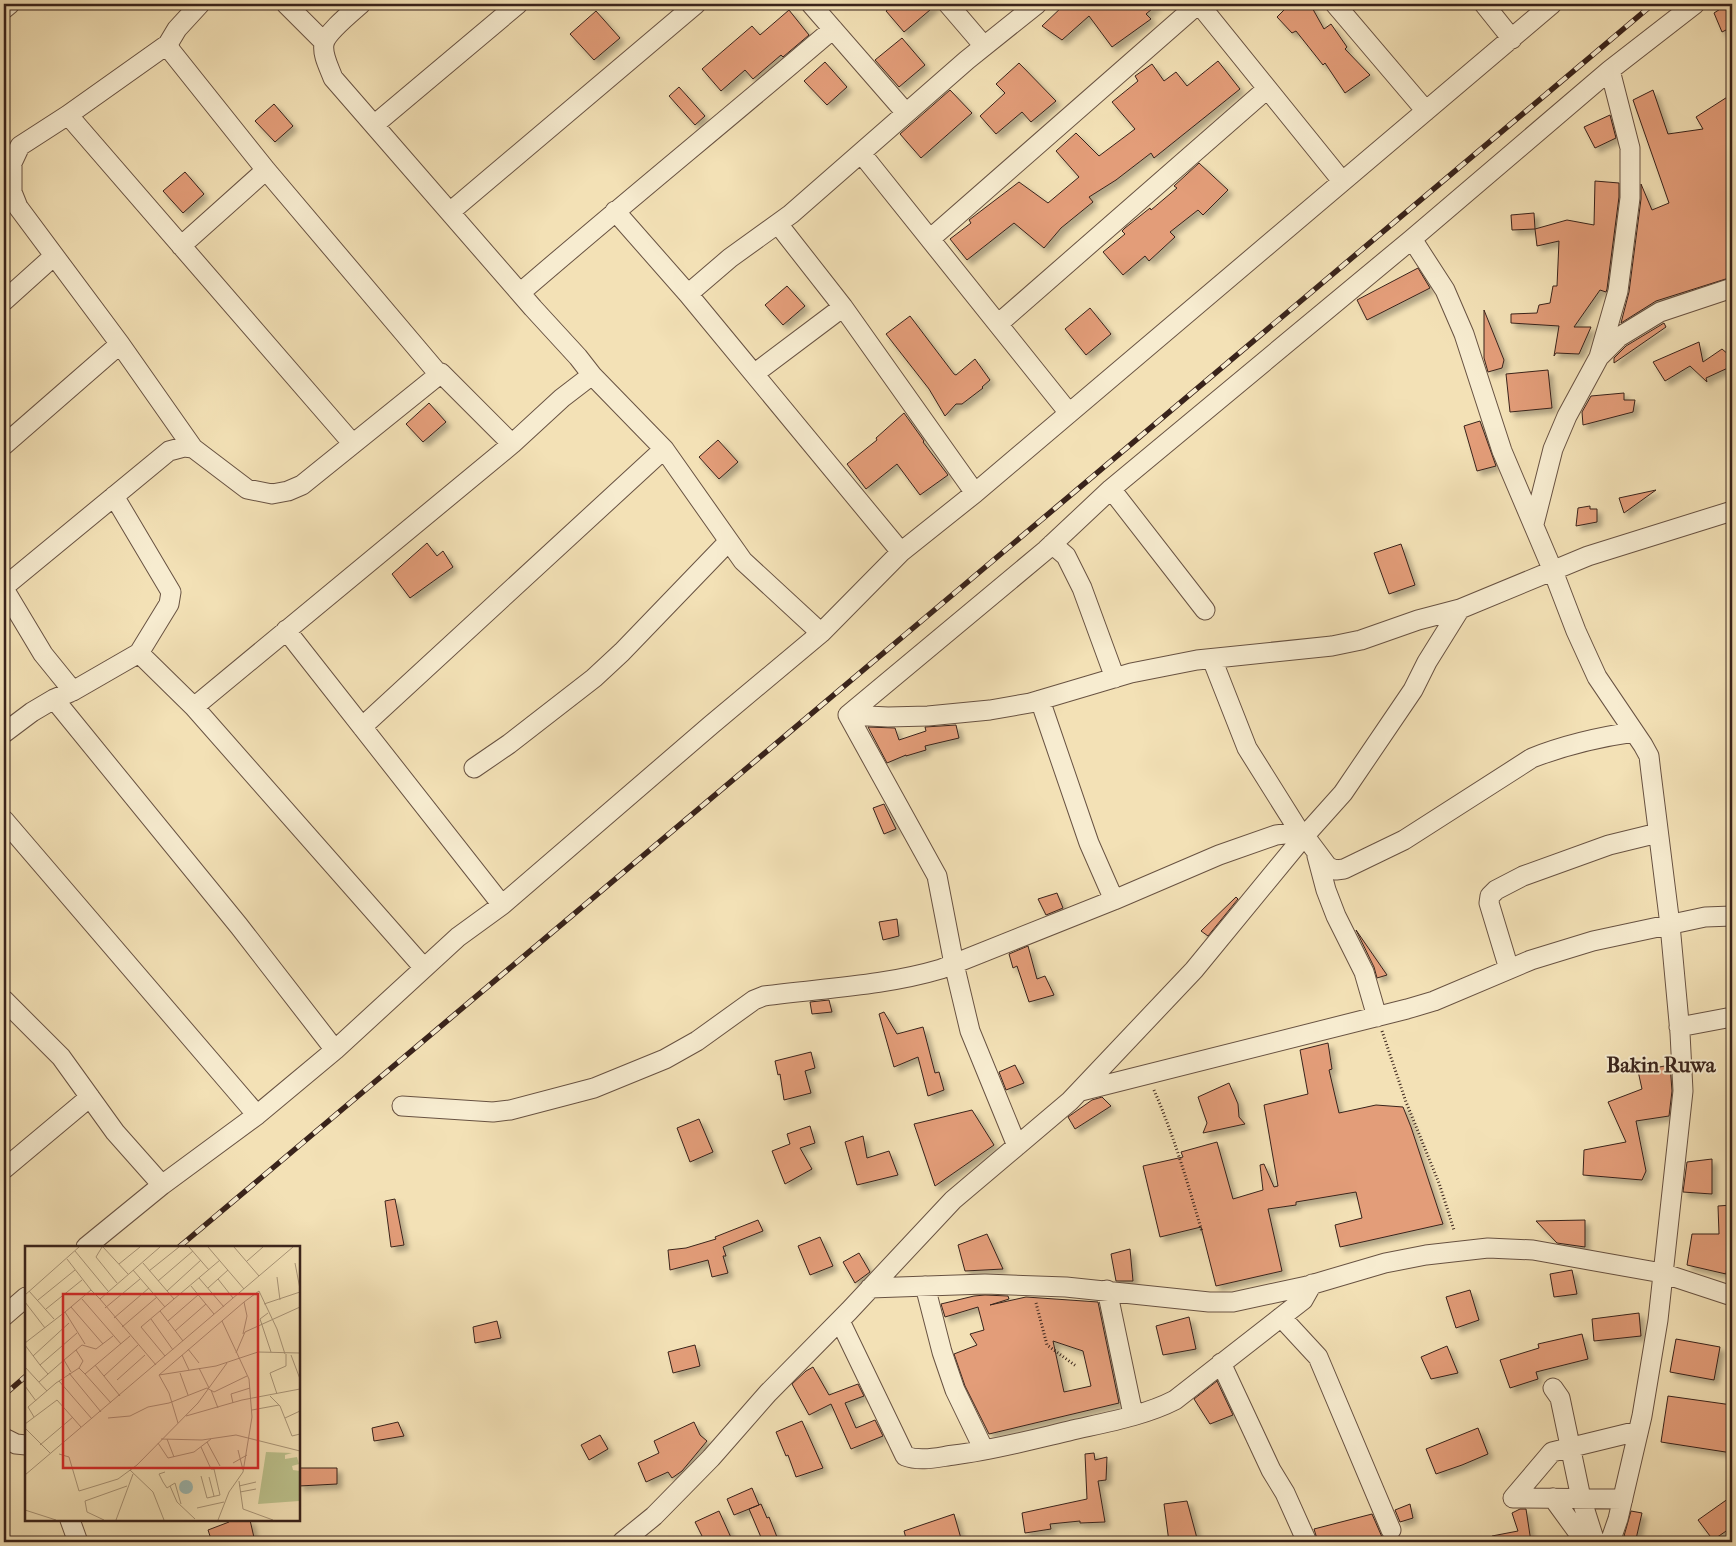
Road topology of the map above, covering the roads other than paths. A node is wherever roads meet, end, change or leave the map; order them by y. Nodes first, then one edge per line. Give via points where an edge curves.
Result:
1 (10, 4) edge
2 (200, 4) edge
3 (286, 4) edge
4 (361, 4) edge
5 (518, 4) edge
6 (696, 4) edge
7 (811, 4) edge
8 (948, 4) edge
9 (1037, 4) edge
10 (1198, 4) edge
11 (1335, 4) edge
12 (1484, 4) edge
13 (1552, 4) edge
14 (1695, 4) edge
15 (4, 9) edge
16 (833, 29) junction
17 (1512, 39) junction
18 (324, 42) junction
19 (168, 44) junction
20 (984, 46) junction
21 (1610, 70) junction
22 (1267, 89) junction
23 (1426, 111) junction
24 (906, 113) junction
25 (68, 115) junction
26 (374, 125) junction
27 (861, 153) junction
28 (8, 165) edge
29 (266, 170) junction
30 (1342, 181) junction
31 (615, 211) junction
32 (450, 212) junction
33 (778, 224) junction
34 (930, 239) junction
35 (1412, 239) junction
36 (181, 246) junction
37 (54, 256) junction
38 (1732, 288) edge
39 (520, 293) junction
40 (688, 294) junction
41 (4, 301) edge
42 (842, 307) junction
43 (998, 324) junction
44 (120, 344) junction
45 (1599, 356) junction
46 (441, 373) junction
47 (754, 374) junction
48 (592, 375) junction
49 (1069, 413) junction
50 (353, 444) junction
51 (512, 444) junction
52 (4, 445) edge
53 (193, 448) junction
54 (664, 449) junction
55 (1111, 489) junction
56 (975, 493) junction
57 (114, 496) junction
58 (1732, 511) edge
59 (1534, 524) junction
60 (729, 541) junction
61 (1052, 544) junction
62 (901, 552) junction
63 (1554, 571) junction
64 (4, 588) edge
65 (1460, 609) junction
66 (1205, 610) dead end
67 (286, 630) junction
68 (821, 633) junction
69 (139, 653) junction
70 (1212, 658) junction
71 (1115, 678) junction
72 (73, 691) junction
73 (54, 699) junction
74 (1040, 700) junction
75 (194, 707) junction
76 (848, 715) junction
77 (362, 727) junction
78 (1634, 732) junction
79 (4, 733) edge
80 (474, 768) dead end
81 (4, 820) edge
82 (1658, 833) junction
83 (1307, 840) junction
84 (1114, 900) junction
85 (502, 905) junction
86 (1732, 916) edge
87 (1670, 924) junction
88 (954, 964) junction
89 (424, 968) junction
90 (1509, 969) junction
91 (4, 1000) edge
92 (1376, 1016) junction
93 (1732, 1017) edge
94 (1679, 1027) junction
95 (335, 1050) junction
96 (1080, 1091) junction
97 (90, 1097) junction
98 (402, 1106) dead end
99 (256, 1115) junction
100 (1016, 1146) junction
101 (4, 1169) edge
102 (162, 1185) junction
103 (87, 1246) edge
104 (1662, 1273) junction
105 (1312, 1284) junction
106 (925, 1286) junction
107 (870, 1288) junction
108 (1107, 1290) junction
109 (1732, 1296) edge
110 (25, 1298) edge
111 (4, 1316) edge
112 (1281, 1317) junction
113 (840, 1321) junction
114 (1221, 1363) junction
115 (1553, 1388) dead end
116 (1133, 1414) junction
117 (1638, 1431) junction
118 (4, 1438) edge
119 (25, 1445) edge
120 (1570, 1448) junction
121 (984, 1450) junction
122 (1553, 1498) junction
123 (1582, 1498) junction
124 (1622, 1499) junction
125 (70, 1521) edge
126 (1391, 1530) dead end
127 (78, 1542) edge
128 (622, 1542) edge
129 (1307, 1542) edge
130 (1585, 1542) edge
131 (1595, 1542) edge
132 (1610, 1542) edge

1 - 15 street
2 - 19 street
3 - 18 street
4 - 18 street
5 - 26 street
6 - 32 street
7 - 16 street
8 - 20 street
9 - 20 street
10 - 22 street
10 - 34 street
11 - 23 street
12 - 17 street
13 - 17 street
14 - 21 street
16 - 24 street
16 - 31 street
17 - 23 street
18 - 26 street via 324,55 333,78
19 - 25 street
19 - 29 street
20 - 24 street
21 - 35 street
21 - 45 street via 1630,148 1630,198 1618,290
22 - 30 street
22 - 43 street
23 - 30 street
24 - 27 street
25 - 28 street via 20,146
25 - 36 street
26 - 32 street
27 - 33 street
27 - 34 street
28 - 37 street via 18,207
29 - 36 street
29 - 46 street
30 - 49 street
31 - 39 street
31 - 40 street
32 - 39 street
33 - 40 street via 730,258
33 - 42 street
34 - 43 street
35 - 55 street
35 - 59 street via 1445,290 1464,334 1502,451
36 - 50 street
37 - 41 street
37 - 44 street
38 - 45 street via 1660,312 1619,337
39 - 48 street
40 - 47 street
42 - 47 street
42 - 56 street
43 - 49 street
44 - 52 street
44 - 53 street
45 - 59 street via 1553,449
46 - 50 street
46 - 51 street
47 - 62 street
48 - 51 street
48 - 54 street
49 - 56 street
50 - 53 street via 302,485 272,494 247,489
51 - 67 street
53 - 57 street via 169,451
54 - 60 street
54 - 77 street
55 - 61 street
55 - 66 street
56 - 62 street
57 - 64 street
57 - 69 street via 171,592 169,604
58 - 63 street via 1588,556
59 - 63 street
60 - 68 street via 743,561
60 - 80 street via 594,678
61 - 71 street via 1066,556 1082,588
61 - 76 street
62 - 68 street
63 - 65 street
63 - 78 street via 1598,678
64 - 72 street via 43,654
65 - 70 street via 1341,644
65 - 83 street via 1413,690
67 - 75 street
67 - 77 street
68 - 85 street
69 - 72 street
69 - 75 street
70 - 71 street
70 - 83 street via 1247,748
71 - 74 street
72 - 73 street
73 - 79 street
73 - 95 street via 239,926
74 - 76 street via 990,710 928,716
74 - 84 street via 1089,843
75 - 89 street
76 - 88 street via 937,876
77 - 85 street
78 - 82 street via 1649,756
78 - 83 street via 1595,738 1532,758 1404,840 1344,869 1328,867
81 - 99 street
82 - 87 street
82 - 90 street via 1609,845 1523,876 1496,890 1489,903
83 - 84 street via 1292,832 1276,835 1219,855
83 - 92 street via 1336,916 1364,972
83 - 96 street via 1194,970
84 - 88 street
85 - 89 street via 458,937
86 - 87 street
87 - 90 street via 1594,941
87 - 94 street
88 - 98 street via 921,975 764,996 664,1059 594,1088 542,1102 493,1112
88 - 100 street via 970,1031
89 - 95 street
90 - 92 street via 1434,1000
91 - 97 street via 61,1057
92 - 96 street
93 - 94 street
94 - 104 street via 1683,1091
95 - 99 street
96 - 100 street
97 - 101 street
97 - 102 street via 115,1132
99 - 102 street
100 - 107 street via 953,1200
102 - 103 street
104 - 105 street via 1533,1250 1488,1248 1385,1262
104 - 109 street
104 - 117 street via 1658,1320
105 - 108 street via 1233,1302
105 - 112 street via 1303,1300
106 - 107 street
106 - 108 street via 985,1284
106 - 121 street via 955,1390
107 - 113 street
108 - 116 street
110 - 111 street
112 - 114 street
112 - 126 street via 1318,1357
113 - 121 street via 905,1456 929,1459
113 - 128 street via 654,1516
114 - 116 street via 1175,1400
114 - 129 street
115 - 120 street via 1560,1398
116 - 121 street
117 - 120 street
117 - 124 street
118 - 119 street
120 - 122 street via 1552,1452 1513,1498
120 - 123 street
122 - 123 street
122 - 130 street
123 - 124 street
123 - 131 street
124 - 132 street
125 - 127 street

